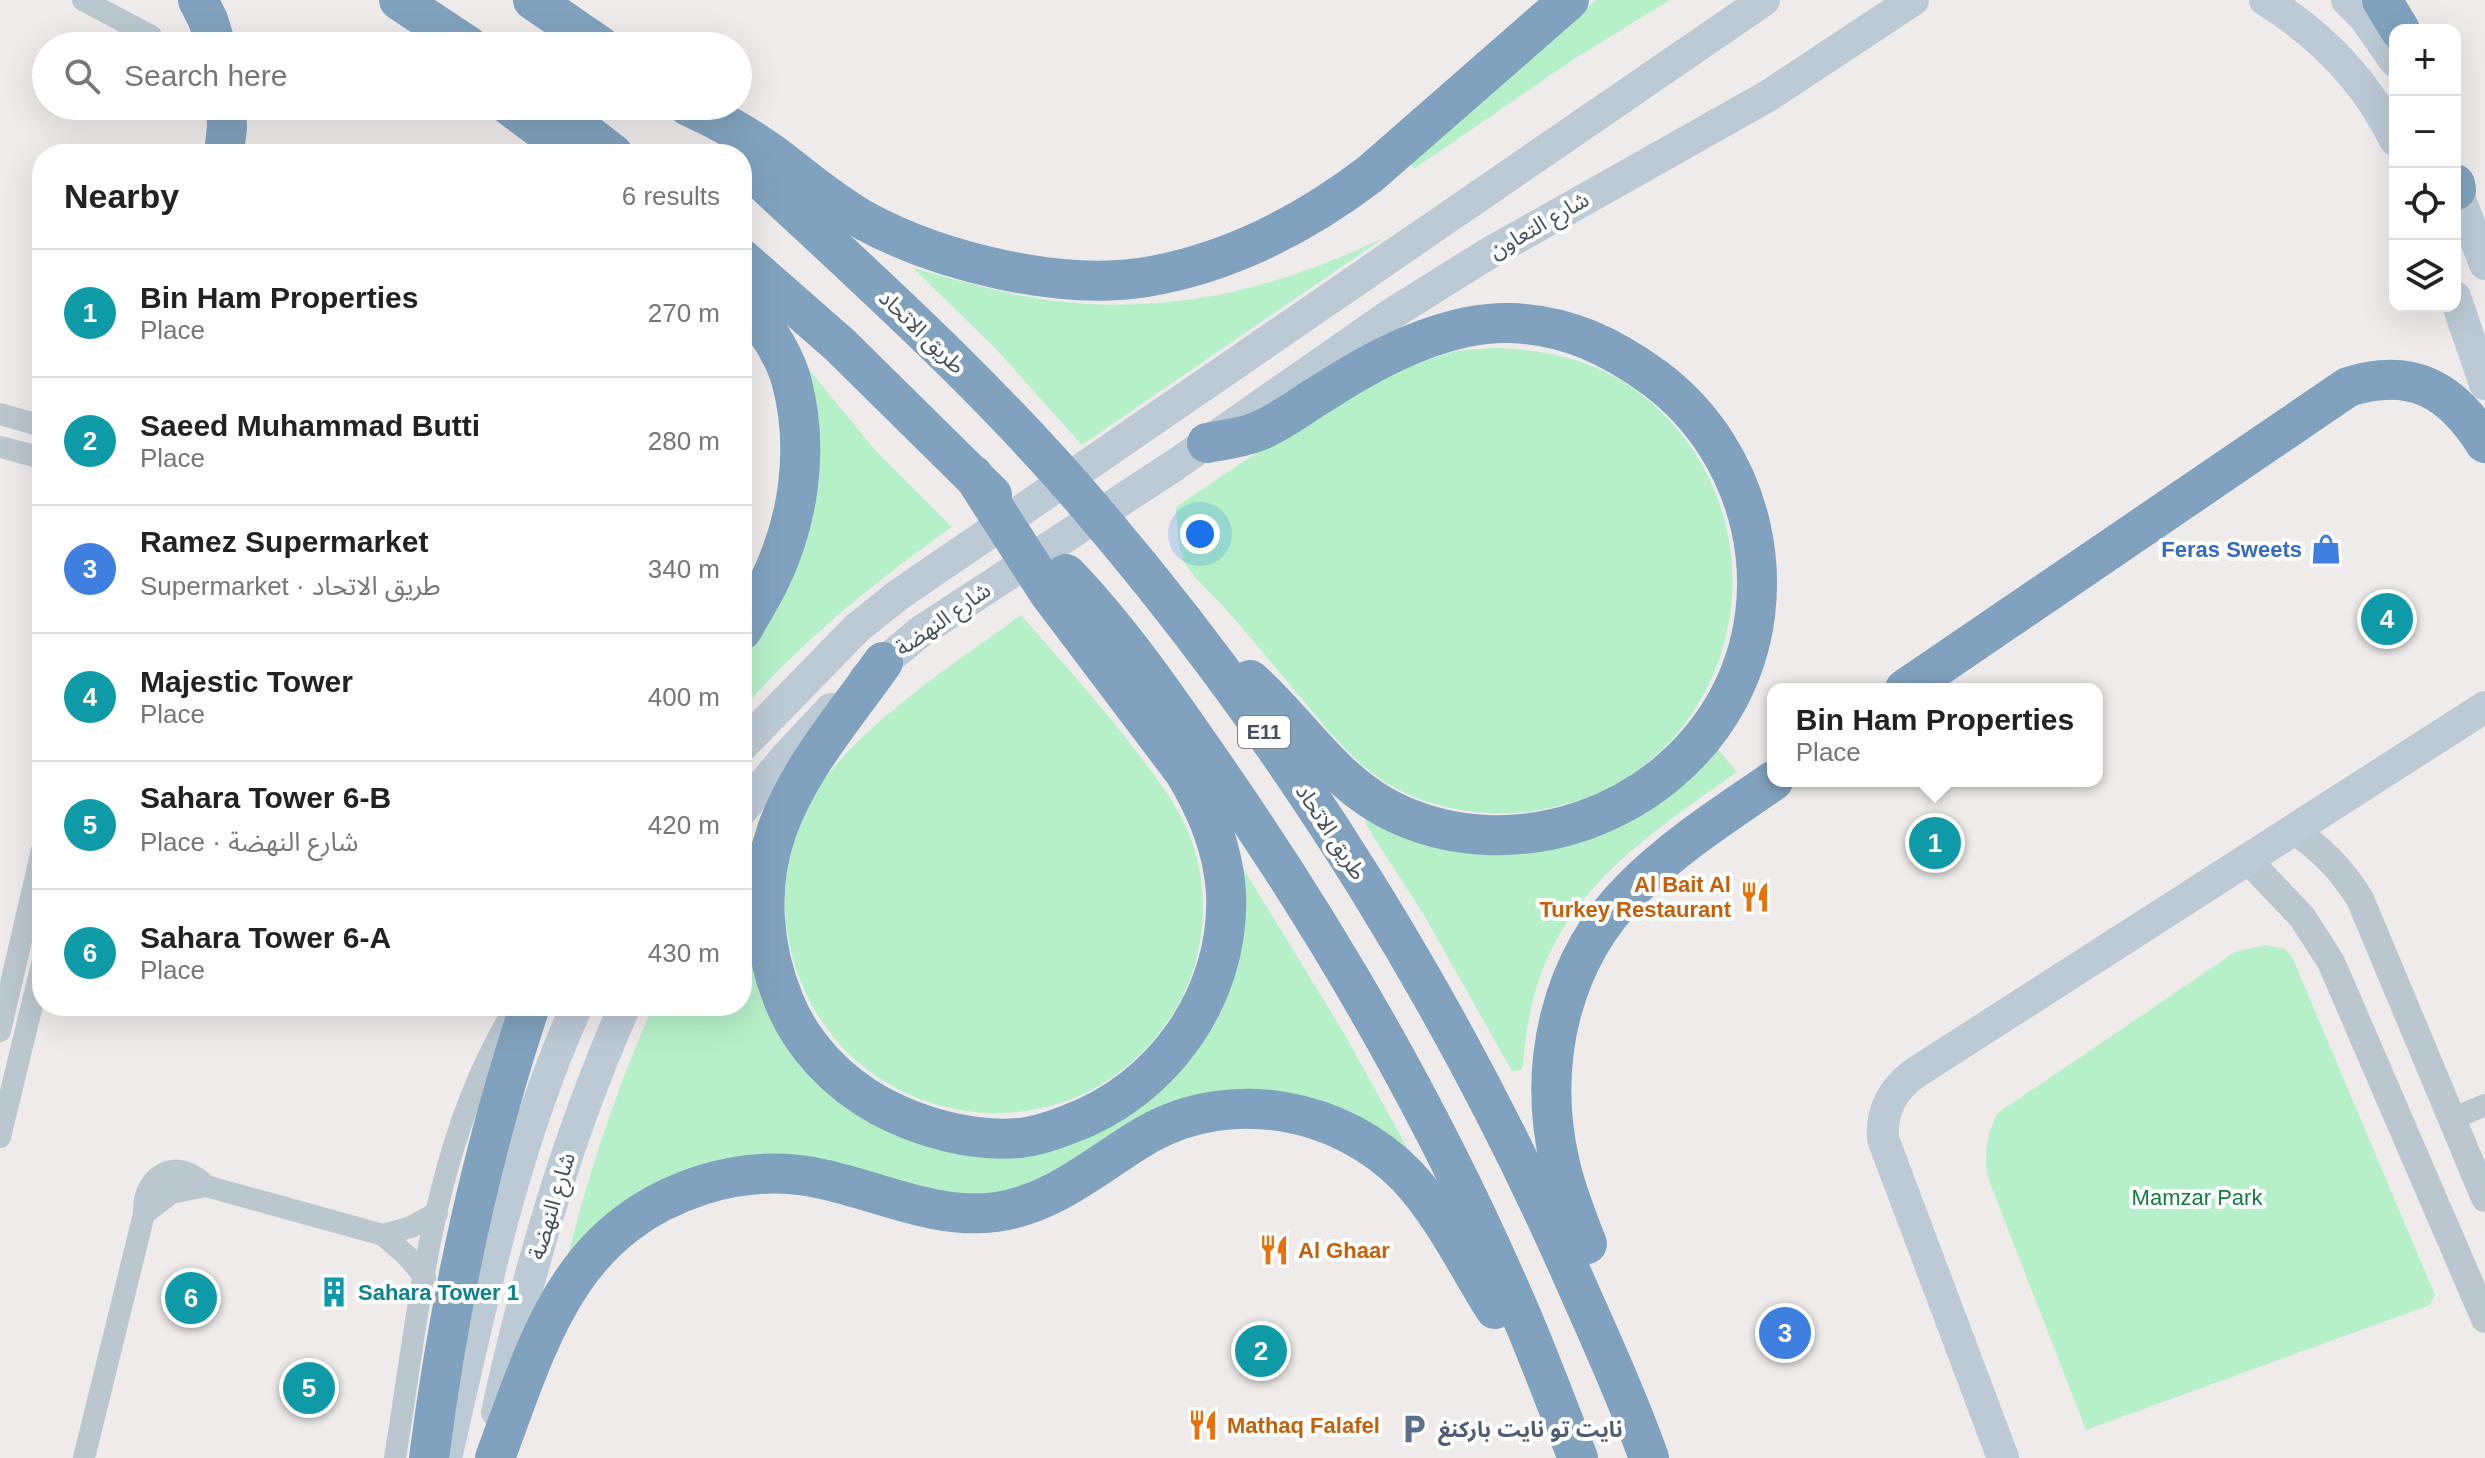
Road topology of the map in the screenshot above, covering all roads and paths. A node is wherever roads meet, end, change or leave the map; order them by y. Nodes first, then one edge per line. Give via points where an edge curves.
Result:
1 (83, 0) edge
2 (198, 0) edge
3 (382, 0) edge
4 (399, 0) edge
5 (533, 0) edge
6 (1569, 0) edge
7 (1764, 0) edge
8 (1913, 0) edge
9 (2265, 0) edge
10 (2347, 0) edge
11 (2382, 0) edge
12 (2396, 24) edge
13 (143, 32) edge
14 (212, 32) edge
15 (412, 32) edge
16 (447, 32) edge
17 (580, 32) edge
18 (2389, 52) edge
19 (227, 120) edge
20 (529, 120) edge
21 (569, 120) edge
22 (699, 120) edge
23 (713, 120) edge
24 (2389, 130) edge
25 (225, 144) edge
26 (561, 144) edge
27 (600, 144) edge
28 (724, 144) edge
29 (752, 172) edge
30 (2461, 202) edge
31 (2485, 264) edge
32 (752, 268) edge
33 (752, 312) edge
34 (2460, 312) edge
35 (2485, 384) edge
36 (0, 414) edge
37 (32, 423) edge
38 (1207, 443) junction
39 (2485, 443) edge
40 (0, 447) edge
41 (32, 455) edge
42 (1175, 465) joint
43 (973, 475) junction
44 (752, 612) edge
45 (1179, 617) junction
46 (883, 662) junction
47 (1914, 683) edge
48 (2485, 707) edge
49 (752, 736) edge
50 (1767, 785) edge
51 (752, 798) edge
52 (2293, 830) junction
53 (2247, 859) junction
54 (32, 893) edge
55 (32, 1005) edge
56 (511, 1016) edge
57 (527, 1016) edge
58 (573, 1016) edge
59 (621, 1016) edge
60 (0, 1031) edge
61 (2485, 1105) edge
62 (2452, 1119) junction
63 (0, 1137) edge
64 (689, 1190) junction
65 (2485, 1198) edge
66 (437, 1213) junction
67 (383, 1235) junction
68 (425, 1277) junction
69 (2485, 1319) edge
70 (1632, 1411) junction
71 (1560, 1414) junction
72 (84, 1458) edge
73 (395, 1458) edge
74 (429, 1458) edge
75 (446, 1458) edge
76 (487, 1458) edge
77 (495, 1458) edge
78 (523, 1458) edge
79 (1578, 1458) edge
80 (1649, 1458) edge
81 (2003, 1458) edge

1 - 13 street
2 - 14 highway
3 - 15 highway
4 - 16 highway
5 - 17 highway
6 - 23 highway via 1341,196 1246,248 1143,277 1026,274 917,245 865,221 751,139
7 - 49 main road, شارع النهضة via 897,596 846,638
8 - 38 main road, شارع التعاون via 1768,96 1413,300
9 - 24 main road via 2344,65
10 - 18 main road
11 - 12 highway
19 - 25 highway
20 - 26 highway
21 - 27 highway
22 - 28 highway
29 - 45 highway, طريق الاتحاد / E11 via 1007,414
30 - 31 main road
32 - 43 highway, E11
33 - 44 highway via 772,339 792,382 800,477 790,524
34 - 35 main road
36 - 37 street
38 - 42 main road, شارع التعاون
38 - 45 highway via 1261,430 1360,368 1445,334 1509,323 1588,337 1667,388 1711,434 1740,489 1756,549 1756,611 1741,673 1726,703 1681,760 1607,812 1548,832 1502,836 1426,825 1369,799 1322,759 1266,694
39 - 47 highway via 2458,406 2417,383 2382,379 2348,387
40 - 41 street
42 - 46 main road, شارع النهضة via 920,632
43 - 46 highway via 1049,593 1185,773 1202,800 1222,861 1226,892 1220,956 1197,1015 1159,1066 1109,1106 1081,1120 1020,1138 956,1133 896,1115 820,1059 787,1008 764,922 775,833 800,779
43 - 71 highway, E11 via 1078,586 1134,656 1288,878 1422,1109 1516,1301
45 - 70 highway, طريق الاتحاد / E11 via 1308,796 1442,1015 1535,1189
46 - 51 main road, شارع النهضة via 806,736
48 - 52 main road
50 - 70 highway via 1678,848 1631,889 1587,944 1559,1017 1551,1091 1560,1163 1628,1348 1635,1377
52 - 53 main road
52 - 62 street via 2325,853 2360,899
53 - 69 street via 2302,917 2331,962
53 - 81 main road via 1915,1073 1888,1104 1882,1127 1887,1151
54 - 60 street
55 - 63 street
56 - 66 street via 473,1089
57 - 74 highway via 475,1190
58 - 75 main road, شارع النهضة via 550,1069 497,1240
59 - 76 main road, شارع النهضة via 564,1161 510,1352
61 - 62 street
62 - 65 street
64 - 71 highway via 764,1174 795,1174 945,1213 998,1212 1049,1196 1175,1122 1229,1110 1271,1110 1312,1118 1363,1140 1424,1197
64 - 77 highway via 635,1216 573,1278 541,1337
64 - 78 highway via 672,1213 598,1279 565,1330
66 - 67 street
66 - 68 street
67 - 68 street
67 - 72 street via 247,1200 180,1171 159,1176 144,1194 144,1214
68 - 73 street
70 - 80 highway, طريق الاتحاد / E11
71 - 79 highway, E11

